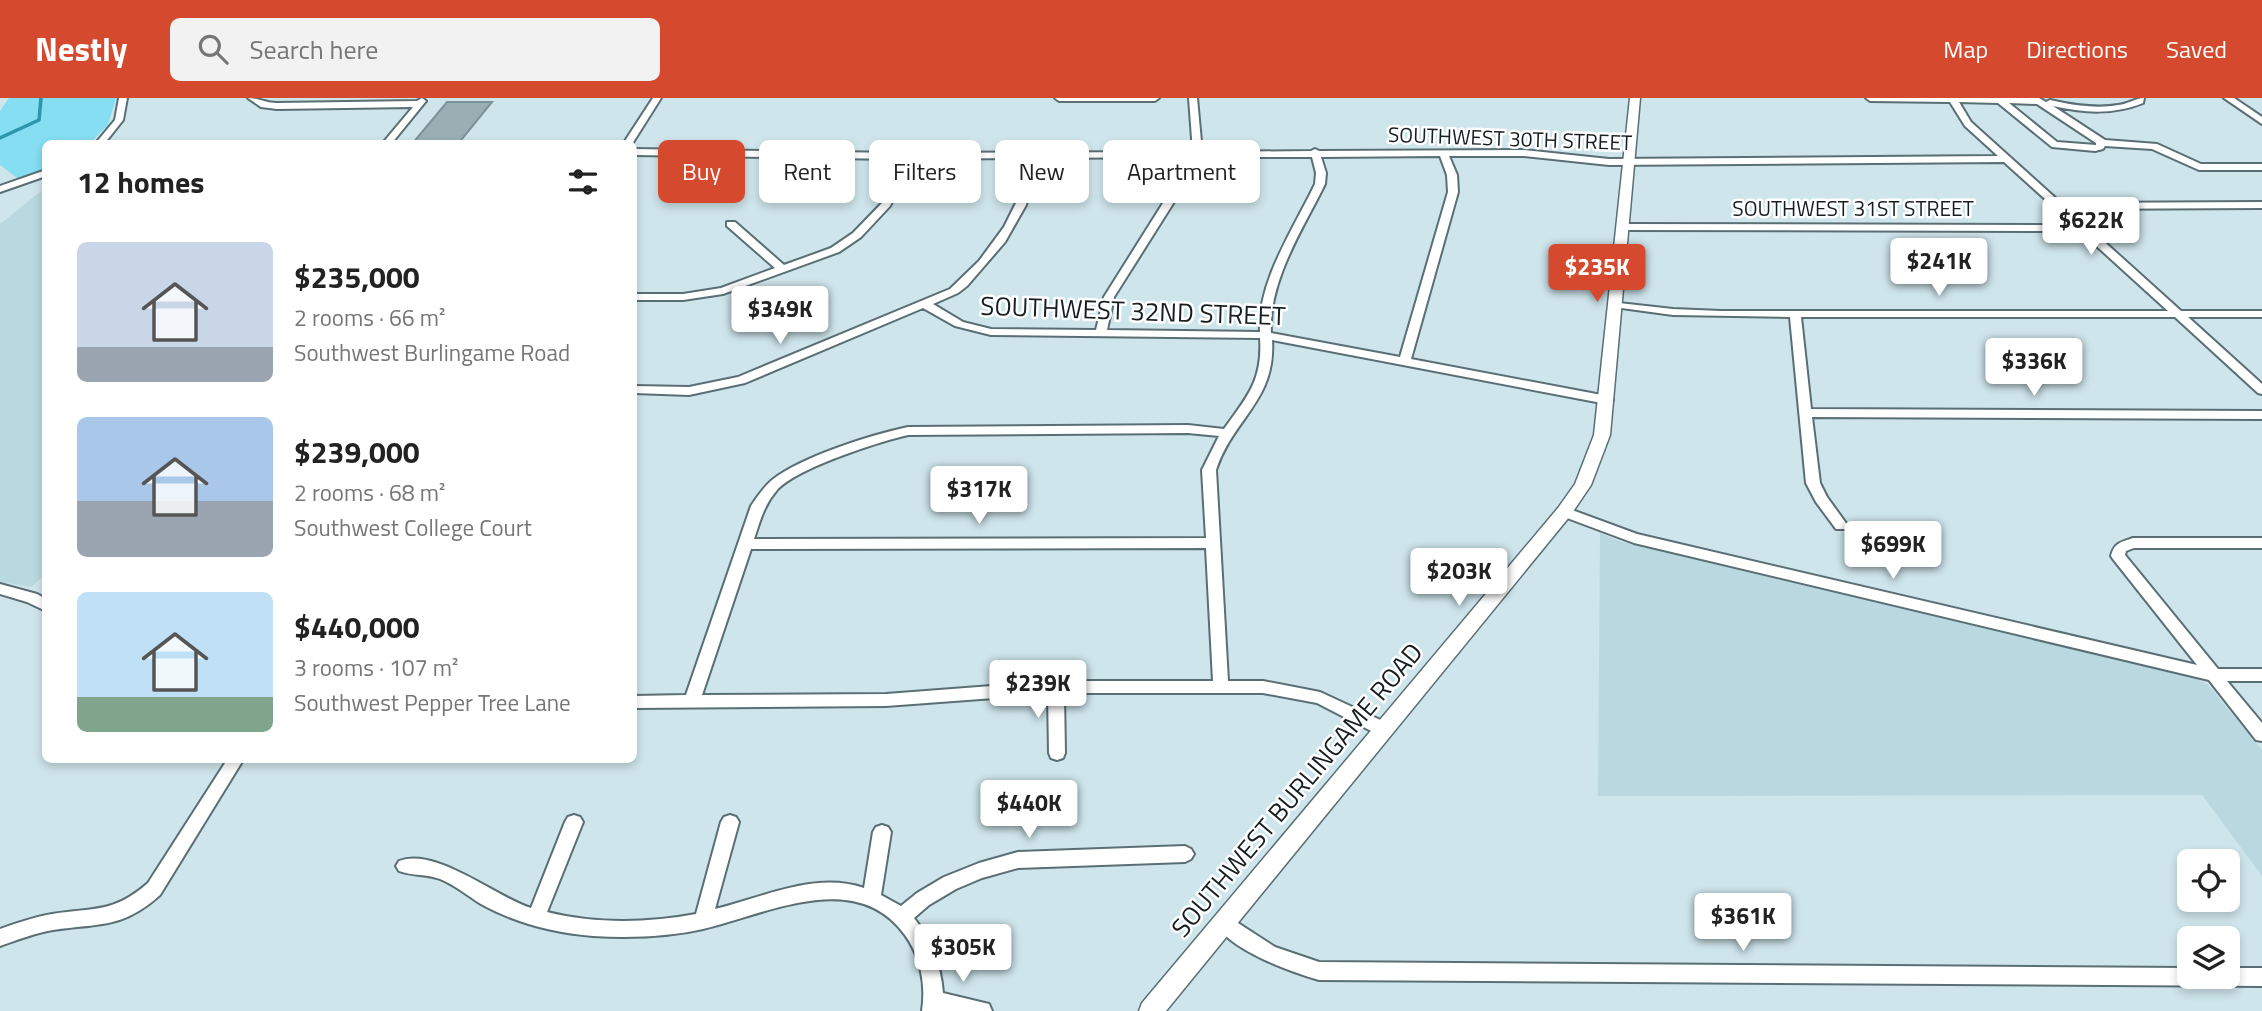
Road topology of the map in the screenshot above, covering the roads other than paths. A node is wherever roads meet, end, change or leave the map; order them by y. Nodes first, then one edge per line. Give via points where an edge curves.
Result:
1 (123, 98) edge
2 (657, 98) edge
3 (1059, 98) edge
4 (1155, 98) edge
5 (1193, 98) edge
6 (1635, 98) edge
7 (1870, 98) edge
8 (2140, 98) edge
9 (2228, 98) edge
10 (1954, 99) edge
11 (255, 100) edge
12 (2000, 100) edge
13 (422, 101) edge
14 (2045, 102) junction
15 (2262, 121) edge
16 (103, 140) edge
17 (389, 140) edge
18 (630, 140) edge
19 (1197, 140) edge
20 (2101, 142) junction
21 (637, 152) edge
22 (1260, 152) edge
23 (1315, 152) junction
24 (1443, 153) junction
25 (869, 156) edge
26 (2007, 159) junction
27 (1629, 161) junction
28 (2262, 167) edge
29 (42, 174) edge
30 (0, 190) edge
31 (886, 203) edge
32 (1021, 203) edge
33 (1168, 203) edge
34 (2262, 205) edge
35 (2058, 206) junction
36 (731, 224) dead end
37 (1622, 227) junction
38 (2083, 228) junction
39 (783, 270) junction
40 (637, 297) edge
41 (925, 304) junction
42 (1614, 304) junction
43 (2262, 313) edge
44 (1795, 314) junction
45 (2178, 314) junction
46 (1101, 333) junction
47 (1266, 335) junction
48 (1404, 362) junction
49 (640, 390) edge
50 (2262, 390) edge
51 (1607, 400) junction
52 (1805, 413) junction
53 (2262, 415) edge
54 (1226, 433) junction
55 (1564, 512) junction
56 (1841, 526) dead end
57 (1212, 543) junction
58 (2262, 543) edge
59 (745, 544) junction
60 (0, 589) edge
61 (42, 604) edge
62 (2213, 675) junction
63 (2262, 675) edge
64 (1056, 687) junction
65 (1221, 687) junction
66 (637, 702) edge
67 (692, 702) junction
68 (1383, 729) junction
69 (2262, 735) edge
70 (1057, 753) dead end
71 (233, 763) edge
72 (574, 822) dead end
73 (730, 822) dead end
74 (882, 832) dead end
75 (1185, 854) dead end
76 (405, 866) dead end
77 (871, 898) junction
78 (537, 917) junction
79 (902, 917) junction
80 (703, 921) junction
81 (1224, 922) junction
82 (0, 938) edge
83 (2262, 977) edge
84 (933, 1005) edge
85 (982, 1011) edge
86 (1151, 1011) edge

1 - 16 street via 116,125
2 - 18 street
3 - 4 street
5 - 19 street
6 - 27 main road, SOUTHWEST BURLINGAME ROAD
7 - 10 street
8 - 14 street via 2134,105 2102,109
9 - 15 street
10 - 12 street
10 - 26 street via 1968,124
11 - 13 street via 277,106
12 - 14 street
12 - 20 street via 2055,145 2095,148
13 - 17 street
14 - 20 street
20 - 28 street via 2154,146 2199,167
21 - 25 street, SOUTHWEST 30TH STREET
22 - 23 street, SOUTHWEST 30TH STREET
23 - 24 street, SOUTHWEST 30TH STREET
23 - 47 street via 1320,184 1271,285
24 - 27 street, SOUTHWEST 30TH STREET
24 - 48 street via 1453,192
26 - 27 street, SOUTHWEST 30TH STREET
26 - 35 street
27 - 37 main road, SOUTHWEST BURLINGAME ROAD
29 - 30 street
31 - 39 street via 863,230 835,250
32 - 41 street via 1004,234 963,285
33 - 46 street via 1109,297
34 - 35 street
35 - 38 street
36 - 39 street
37 - 38 street, SOUTHWEST 31ST STREET
37 - 42 main road, SOUTHWEST BURLINGAME ROAD
38 - 45 street
39 - 40 street via 714,293
41 - 46 street, SOUTHWEST 32ND STREET via 959,324 990,332
41 - 49 street via 741,380 689,391
42 - 44 street via 1693,313
42 - 51 main road, SOUTHWEST BURLINGAME ROAD
43 - 45 street
44 - 45 street
44 - 52 street
45 - 50 street
46 - 47 street, SOUTHWEST 32ND STREET
47 - 48 street, SOUTHWEST 32ND STREET
47 - 54 street via 1265,374
48 - 51 street, SOUTHWEST 32ND STREET
51 - 55 main road, SOUTHWEST BURLINGAME ROAD via 1598,450 1583,485
52 - 53 street
52 - 56 street via 1813,483
54 - 57 street via 1209,470
54 - 59 street via 928,429 876,438 780,480 758,506
55 - 62 street via 1634,538
55 - 68 main road, SOUTHWEST BURLINGAME ROAD
57 - 59 street
57 - 65 street
58 - 62 street via 2133,543 2119,551 2121,562
59 - 67 street
60 - 61 street
62 - 63 street
62 - 69 street
64 - 65 street
64 - 67 street via 886,700
64 - 70 street
65 - 68 street via 1305,693
66 - 67 street
68 - 81 main road, SOUTHWEST BURLINGAME ROAD
71 - 82 street via 154,889 136,906 107,919 51,923
72 - 78 street
73 - 80 street
74 - 77 street
75 - 79 street via 1018,860 950,883
76 - 78 street via 446,874 494,901
77 - 79 street
77 - 80 street via 813,890
78 - 80 street via 588,927 632,929
79 - 84 street via 926,953
81 - 83 street via 1281,961 1319,971
81 - 86 main road, SOUTHWEST BURLINGAME ROAD
84 - 85 street

